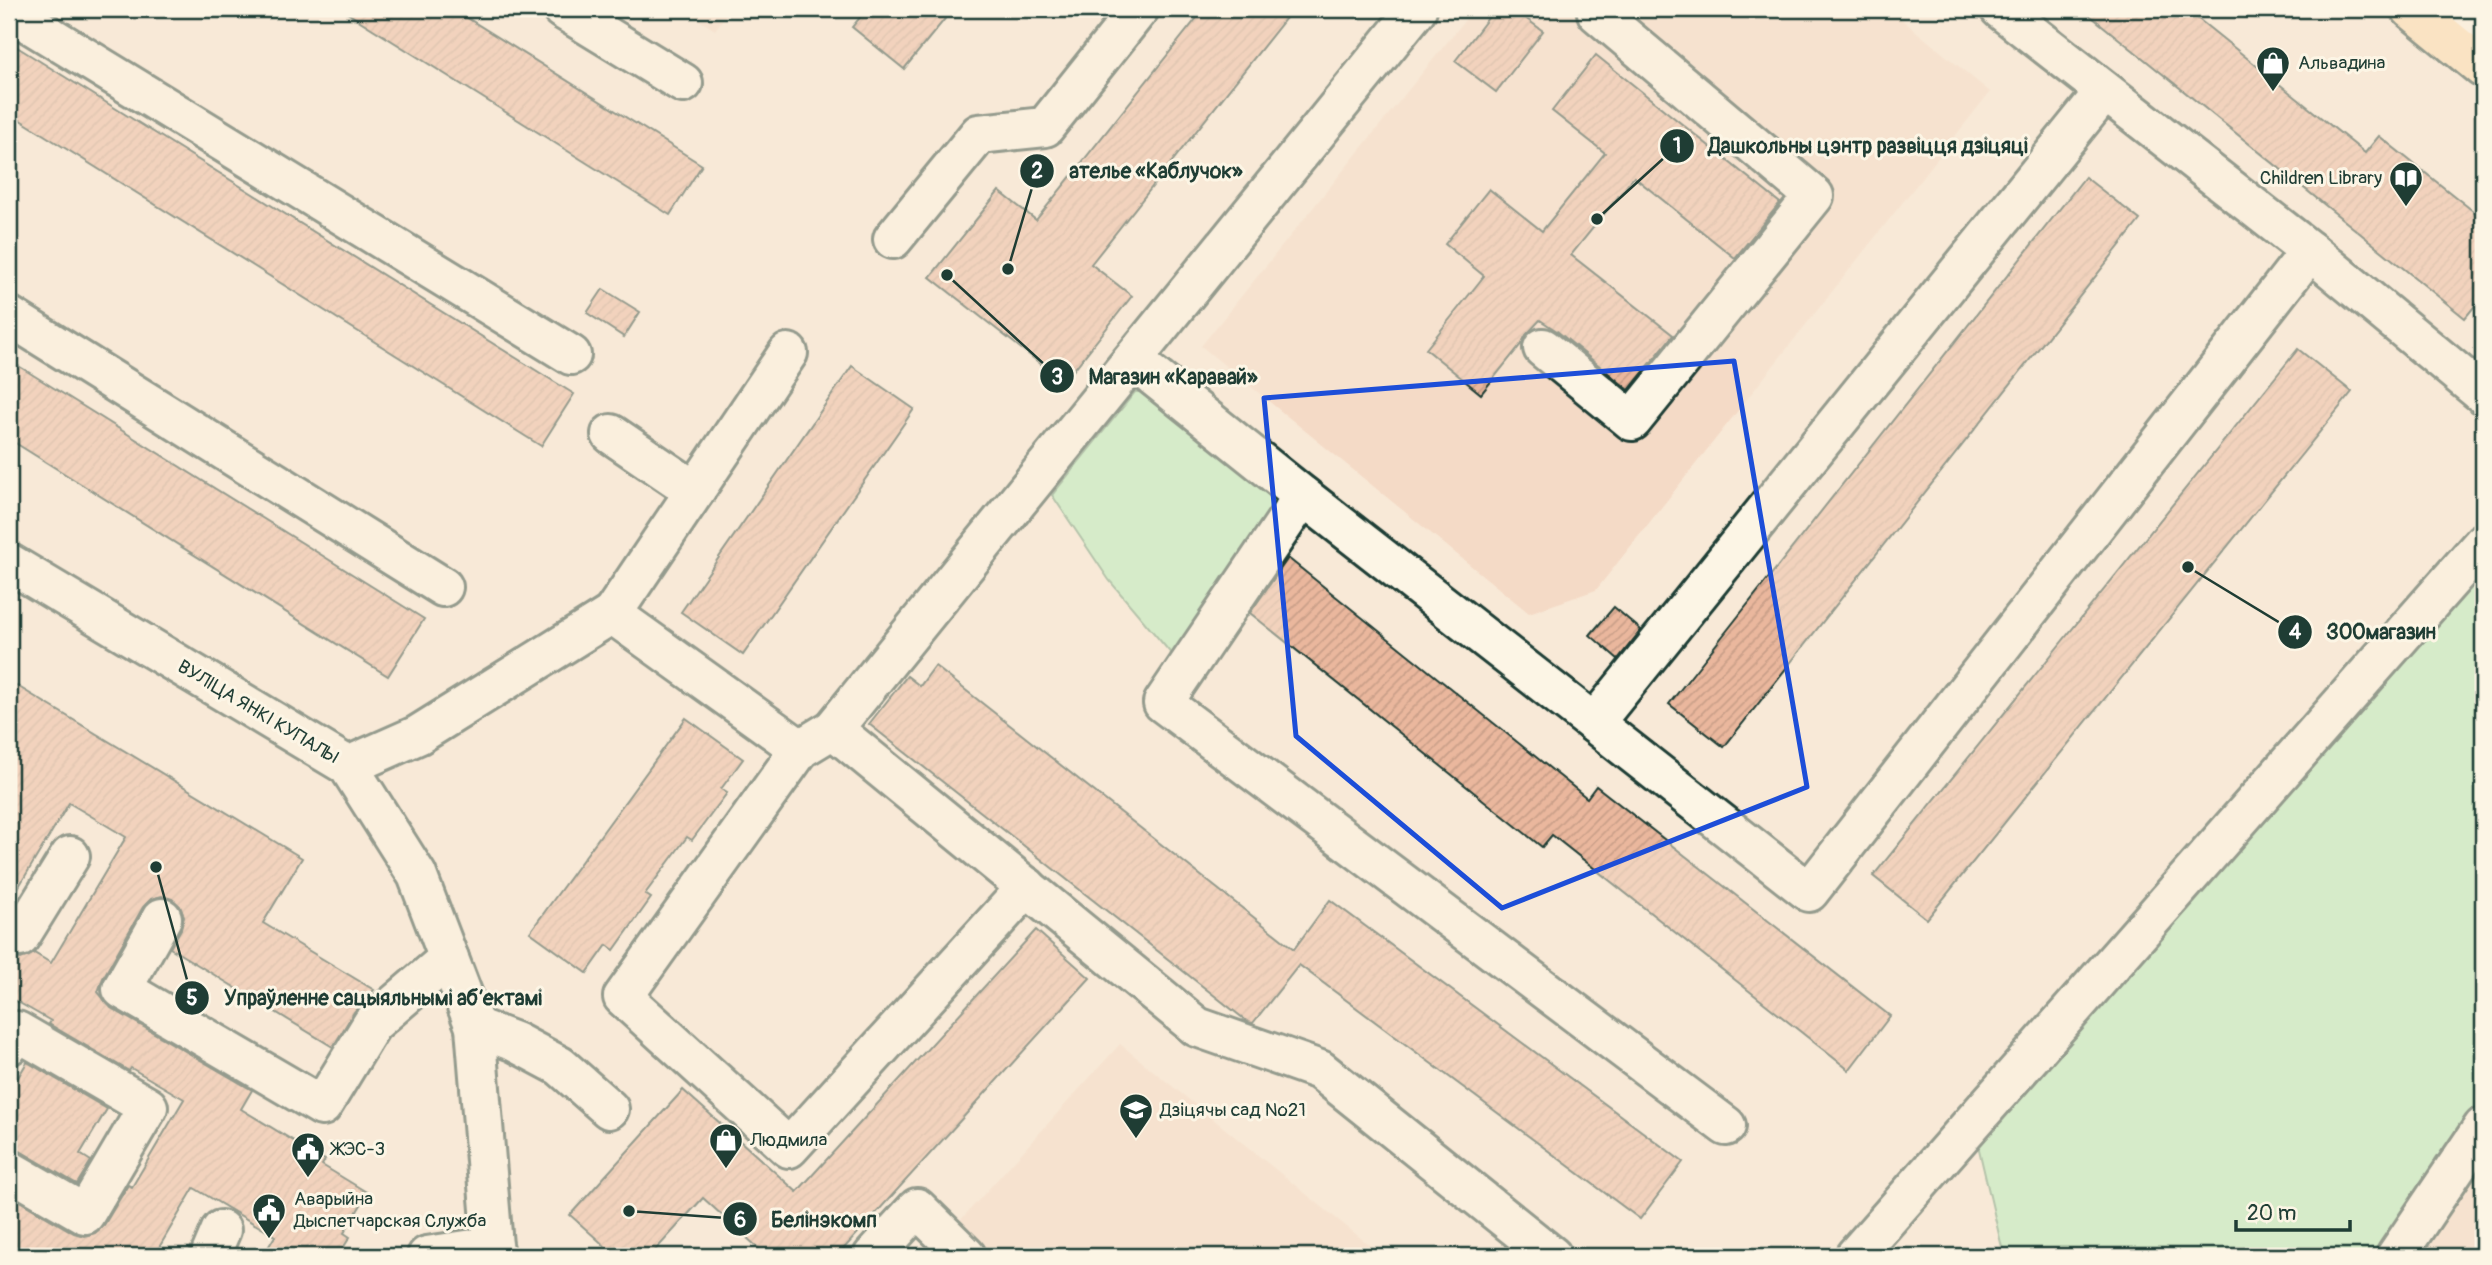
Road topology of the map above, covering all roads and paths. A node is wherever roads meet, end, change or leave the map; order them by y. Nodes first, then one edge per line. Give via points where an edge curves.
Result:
1 (562, 9) edge
2 (1139, 9) edge
3 (1417, 9) edge
4 (1601, 9) edge
5 (2000, 9) edge
6 (2411, 9) edge
7 (2483, 10) edge
8 (9, 11) edge
9 (2469, 56) edge
10 (683, 83) dead end
11 (2104, 92) junction
12 (893, 239) dead end
13 (2309, 251) junction
14 (9, 316) edge
15 (1543, 348) dead end
16 (788, 353) dead end
17 (571, 355) dead end
18 (1133, 360) junction
19 (2483, 394) edge
20 (611, 434) dead end
21 (695, 491) junction
22 (1303, 496) junction
23 (2483, 543) edge
24 (9, 563) edge
25 (443, 587) dead end
26 (612, 614) junction
27 (1594, 723) junction
28 (833, 729) junction
29 (800, 749) junction
30 (348, 766) junction
31 (70, 856) dead end
32 (1027, 887) junction
33 (162, 918) dead end
34 (9, 931) edge
35 (449, 958) junction
36 (475, 1027) junction
37 (9, 1045) edge
38 (610, 1109) dead end
39 (1726, 1126) dead end
40 (2483, 1127) edge
41 (9, 1170) edge
42 (494, 1251) edge
43 (427, 1256) edge
44 (873, 1256) edge
45 (966, 1256) edge
46 (1552, 1256) edge
47 (1855, 1256) edge
48 (2396, 1256) edge

1 - 10 street
2 - 12 street via 1045,127 979,134
3 - 18 street
4 - 15 street via 1597,13 1814,196 1632,421
5 - 11 street
6 - 9 main road
7 - 9 street
8 - 17 street
11 - 13 street
11 - 27 street
13 - 19 street
13 - 27 street via 1809,892
14 - 25 street
16 - 21 street
18 - 22 street
18 - 28 street
20 - 21 street
21 - 26 street
22 - 27 street
22 - 39 street via 1163,703
23 - 47 street
24 - 30 street, ВУЛІЦА ЯНКІ КУПАЛЫ
26 - 29 street
26 - 30 street via 418,736
28 - 29 street
28 - 32 street
29 - 32 street via 624,997 789,1148
30 - 35 street, ВУЛІЦА ЯНКІ КУПАЛЫ via 417,875
31 - 34 street via 20,937
32 - 46 street via 1197,1027 1320,1070
33 - 35 street via 122,989 322,1106 372,1024
35 - 36 street, ВУЛІЦА ЯНКІ КУПАЛЫ
36 - 38 street via 560,1066
36 - 42 street, ВУЛІЦА ЯНКІ КУПАЛЫ
37 - 41 street via 17,1031 148,1107 85,1214
40 - 48 street
42 - 43 street
44 - 45 street via 917,1208

